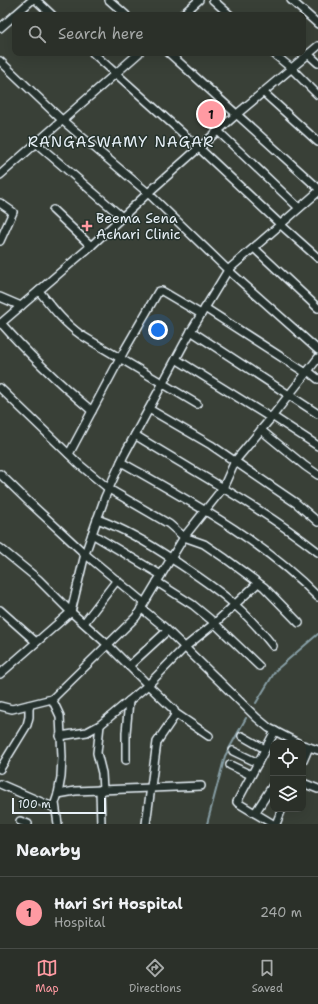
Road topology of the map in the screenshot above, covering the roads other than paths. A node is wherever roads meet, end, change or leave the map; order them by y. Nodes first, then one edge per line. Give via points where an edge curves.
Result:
1 (32, 0) edge
2 (36, 0) edge
3 (109, 0) edge
4 (199, 0) edge
5 (213, 0) edge
6 (291, 0) edge
7 (18, 12) edge
8 (49, 12) edge
9 (123, 12) edge
10 (185, 12) edge
11 (227, 12) edge
12 (304, 12) edge
13 (306, 13) edge
14 (12, 18) edge
15 (318, 24) edge
16 (0, 28) edge
17 (318, 46) edge
18 (308, 54) joint
19 (96, 56) edge
20 (136, 56) edge
21 (172, 56) edge
22 (277, 56) edge
23 (306, 56) edge
24 (0, 61) edge
25 (318, 63) edge
26 (291, 68) junction
27 (116, 74) junction
28 (263, 92) junction
29 (318, 95) edge
30 (237, 114) junction
31 (62, 120) junction
32 (218, 130) junction
33 (318, 142) edge
34 (36, 143) junction
35 (199, 148) junction
36 (0, 175) edge
37 (318, 188) edge
38 (318, 192) edge
39 (148, 193) junction
40 (0, 203) edge
41 (299, 208) junction
42 (53, 210) dead end
43 (122, 217) junction
44 (281, 225) junction
45 (0, 241) edge
46 (91, 246) junction
47 (254, 248) junction
48 (318, 258) edge
49 (228, 270) junction
50 (39, 291) junction
51 (0, 297) edge
52 (21, 306) junction
53 (318, 308) edge
54 (203, 311) junction
55 (0, 324) edge
56 (190, 331) junction
57 (318, 350) edge
58 (120, 358) junction
59 (318, 358) edge
60 (176, 359) junction
61 (307, 372) junction
62 (318, 379) edge
63 (162, 383) junction
64 (0, 388) edge
65 (288, 396) junction
66 (198, 404) dead end
67 (149, 409) junction
68 (92, 411) junction
69 (318, 414) edge
70 (272, 417) junction
71 (261, 430) junction
72 (135, 435) junction
73 (318, 446) edge
74 (69, 454) junction
75 (235, 461) junction
76 (121, 462) junction
77 (0, 474) edge
78 (318, 475) edge
79 (223, 488) junction
80 (108, 489) junction
81 (205, 510) junction
82 (97, 519) junction
83 (318, 522) edge
84 (92, 534) junction
85 (184, 537) junction
86 (0, 548) edge
87 (318, 552) edge
88 (85, 554) junction
89 (171, 559) junction
90 (161, 575) junction
91 (117, 580) junction
92 (157, 582) junction
93 (258, 583) junction
94 (318, 597) edge
95 (235, 605) junction
96 (143, 606) junction
97 (0, 610) edge
98 (71, 612) junction
99 (84, 623) junction
100 (215, 623) junction
101 (299, 623) dead end
102 (167, 630) junction
103 (36, 642) junction
104 (108, 645) junction
105 (273, 646) dead end
106 (184, 648) junction
107 (129, 666) junction
108 (259, 666) dead end
109 (0, 674) edge
110 (148, 685) junction
111 (52, 699) junction
112 (128, 701) junction
113 (29, 705) junction
114 (0, 706) edge
115 (175, 713) junction
116 (100, 725) junction
117 (275, 731) junction
118 (60, 736) junction
119 (209, 736) dead end
120 (242, 736) dead end
121 (291, 740) edge
122 (306, 746) edge
123 (265, 749) junction
124 (318, 750) edge
125 (233, 751) dead end
126 (126, 760) dead end
127 (258, 763) junction
128 (230, 765) dead end
129 (0, 769) edge
130 (251, 775) junction
131 (0, 784) edge
132 (306, 784) edge
133 (201, 786) dead end
134 (150, 788) junction
135 (102, 790) junction
136 (270, 790) edge
137 (318, 790) edge
138 (58, 794) junction
139 (55, 808) junction
140 (281, 812) edge
141 (255, 813) junction
142 (20, 821) dead end
143 (28, 824) edge
144 (58, 824) edge
145 (101, 824) edge
146 (146, 824) edge
147 (273, 824) edge
148 (276, 824) edge

1 - 7 street
2 - 8 street
3 - 9 street
4 - 10 street
5 - 11 street
6 - 12 street
13 - 15 street
14 - 16 street
17 - 18 street
18 - 25 street
19 - 27 street
20 - 27 street
21 - 30 street
22 - 26 street
23 - 26 street
24 - 31 street
26 - 28 street
26 - 29 street
27 - 31 street
27 - 35 street
28 - 30 street
28 - 33 street
30 - 32 street
30 - 37 street
31 - 34 street
31 - 39 street
32 - 35 street
32 - 41 street
34 - 36 street
34 - 43 street
35 - 39 street
35 - 44 street
38 - 41 street
39 - 43 street
39 - 49 street
40 - 45 street via 13,212
41 - 44 street
42 - 46 street
43 - 46 street
44 - 47 street
44 - 48 street
46 - 50 street
47 - 49 street
47 - 53 street
49 - 54 street
49 - 57 street
50 - 52 street
50 - 58 street via 73,329
51 - 52 street
52 - 55 street
54 - 56 street
54 - 58 street via 160,291
54 - 61 street
55 - 68 street via 18,344
56 - 60 street
56 - 65 street
58 - 63 street
58 - 68 street
59 - 61 street
60 - 63 street
60 - 70 street
61 - 62 street
61 - 65 street
63 - 66 street
63 - 67 street
64 - 74 street
65 - 69 street
65 - 70 street
67 - 72 street
67 - 75 street
68 - 74 street
70 - 71 street
70 - 73 street
71 - 75 street
71 - 78 street
72 - 76 street
72 - 79 street
74 - 80 street
75 - 79 street
75 - 83 street via 284,494
76 - 80 street
76 - 81 street
77 - 88 street
79 - 81 street
79 - 87 street
80 - 82 street
80 - 85 street via 169,524
81 - 85 street
81 - 94 street via 262,548
82 - 84 street
82 - 89 street via 132,534
84 - 88 street
84 - 90 street
85 - 89 street
85 - 93 street via 204,544
86 - 98 street via 38,579
88 - 91 street
88 - 98 street
89 - 90 street
89 - 95 street
90 - 92 street
91 - 96 street
91 - 99 street
92 - 96 street
92 - 100 street
93 - 95 street
93 - 101 street
95 - 100 street
95 - 105 street
96 - 102 street
96 - 104 street via 136,617
97 - 103 street
98 - 99 street
98 - 103 street
99 - 104 street
100 - 106 street
100 - 108 street
102 - 106 street
102 - 107 street
103 - 109 street
104 - 107 street
104 - 111 street
106 - 110 street
106 - 117 street via 257,718
107 - 110 street
110 - 112 street
110 - 115 street
111 - 113 street
111 - 118 street via 60,716
112 - 116 street
112 - 126 street
113 - 114 street via 12,709
113 - 129 street via 27,725
115 - 119 street
115 - 134 street via 157,742
116 - 118 street via 87,732
116 - 135 street via 97,753 102,773
117 - 121 street
117 - 123 street
118 - 138 street via 62,757
120 - 123 street
122 - 124 street
123 - 127 street
125 - 127 street
127 - 130 street
128 - 130 street
130 - 141 street via 237,802
131 - 139 street
132 - 137 street
133 - 134 street
134 - 135 street
134 - 146 street
135 - 138 street
135 - 145 street
136 - 141 street
138 - 139 street
139 - 144 street
140 - 148 street
141 - 147 street
142 - 143 street

